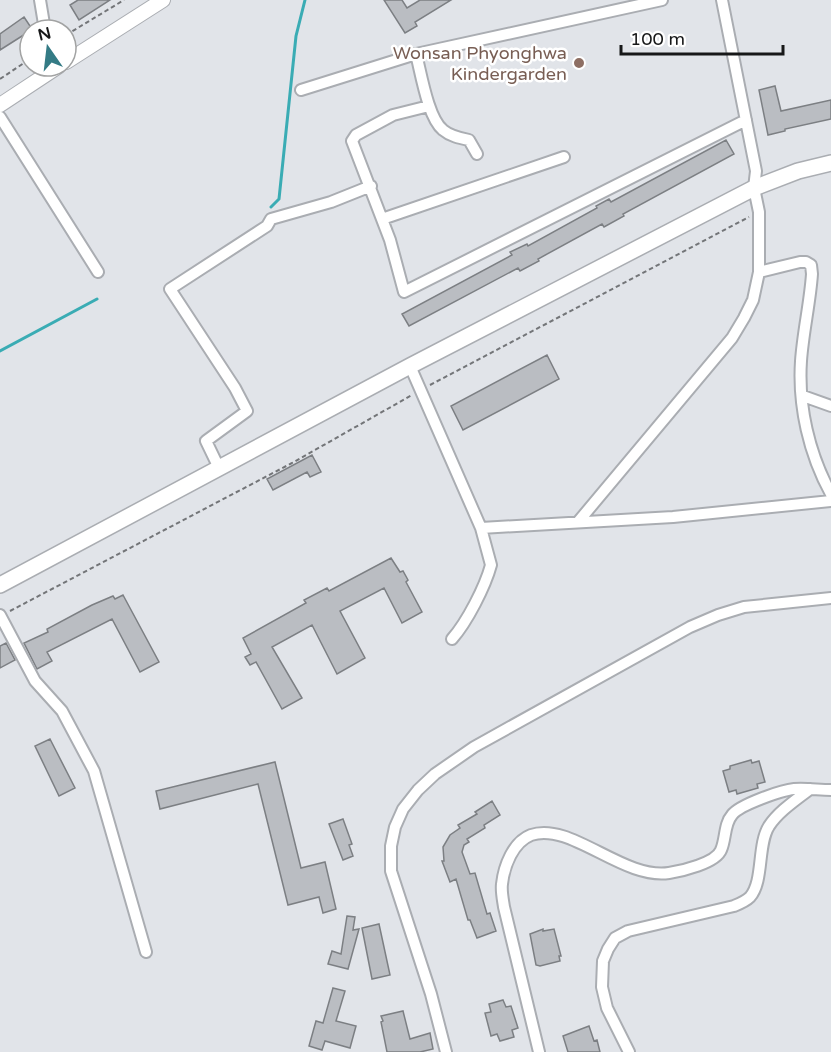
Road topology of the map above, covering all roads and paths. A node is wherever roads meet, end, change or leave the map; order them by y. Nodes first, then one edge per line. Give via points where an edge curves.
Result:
1 (40, 0) edge
2 (124, 0) edge
3 (163, 0) edge
4 (662, 0) edge
5 (722, 0) edge
6 (43, 18) edge
7 (78, 28) edge
8 (78, 53) edge
9 (416, 54) junction
10 (18, 67) edge
11 (40, 78) edge
12 (0, 79) edge
13 (301, 90) dead end
14 (0, 105) edge
15 (429, 106) junction
16 (0, 117) edge
17 (746, 120) junction
18 (477, 154) dead end
19 (564, 157) dead end
20 (831, 163) edge
21 (371, 186) junction
22 (754, 188) junction
23 (759, 212) junction
24 (382, 219) junction
25 (98, 272) dead end
26 (759, 272) junction
27 (410, 366) junction
28 (422, 390) dead end
29 (412, 395) dead end
30 (802, 396) junction
31 (831, 406) edge
32 (219, 468) junction
33 (831, 494) edge
34 (831, 501) edge
35 (578, 522) junction
36 (481, 528) junction
37 (0, 585) edge
38 (831, 598) edge
39 (5, 613) edge
40 (452, 639) dead end
41 (810, 789) junction
42 (831, 790) edge
43 (146, 952) dead end
44 (446, 1052) edge
45 (538, 1052) edge
46 (629, 1052) edge

1 - 6 street
2 - 7 path
3 - 8 main road
4 - 9 street
5 - 17 street
9 - 13 street
9 - 15 street
10 - 12 path
11 - 14 main road
15 - 18 street via 441,128 452,136 469,140
15 - 21 street via 393,115 356,135 352,141
16 - 25 street
17 - 22 street via 756,171
17 - 24 street via 404,292
19 - 24 street
20 - 22 highway
21 - 24 street
21 - 32 street via 271,219 267,226 170,290 247,411 206,441
22 - 23 street
22 - 27 highway
23 - 26 street
23 - 28 path
26 - 30 street via 800,262 811,266 801,358
26 - 35 street via 753,300 732,338
27 - 32 highway
27 - 36 street
29 - 39 path via 292,464
30 - 31 street
30 - 33 street via 808,437
32 - 37 highway
34 - 35 street
35 - 36 street
36 - 40 street via 491,565
38 - 44 street via 744,607 690,627 474,747 418,790 396,827 391,871
39 - 43 street via 35,681 62,711 94,771
41 - 42 street
41 - 45 street via 783,792 734,812 721,852 698,866 668,873 637,870 551,832 522,840 511,853 502,885
41 - 46 street via 769,827 750,898 734,906 615,938 603,961 602,987 607,1008

